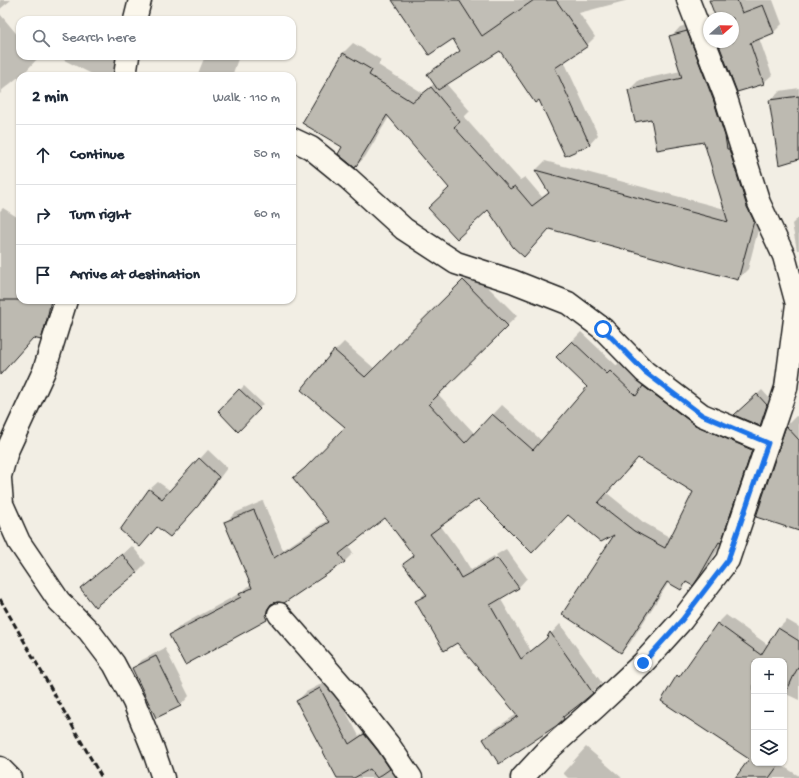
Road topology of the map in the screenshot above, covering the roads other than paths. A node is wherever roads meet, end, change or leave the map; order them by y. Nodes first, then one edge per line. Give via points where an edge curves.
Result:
1 (140, 0) edge
2 (688, 0) edge
3 (136, 16) edge
4 (127, 60) edge
5 (126, 72) edge
6 (296, 141) edge
7 (792, 256) edge
8 (65, 304) edge
9 (768, 443) junction
10 (0, 477) edge
11 (279, 614) dead end
12 (0, 768) edge
13 (10, 778) edge
14 (163, 778) edge
15 (410, 778) edge
16 (522, 778) edge

1 - 3 street
2 - 7 street via 725,95 759,203
4 - 5 street
6 - 9 street via 311,148 404,229 456,263 512,280 568,303 603,329 645,372 702,415
7 - 9 street via 797,304 786,388
8 - 10 street via 44,371 7,451
9 - 16 street via 728,560 682,620 643,663 547,751
10 - 14 street via 2,504 19,542 59,601 89,631 114,664 134,702
11 - 15 street via 342,686 388,744
12 - 13 street

